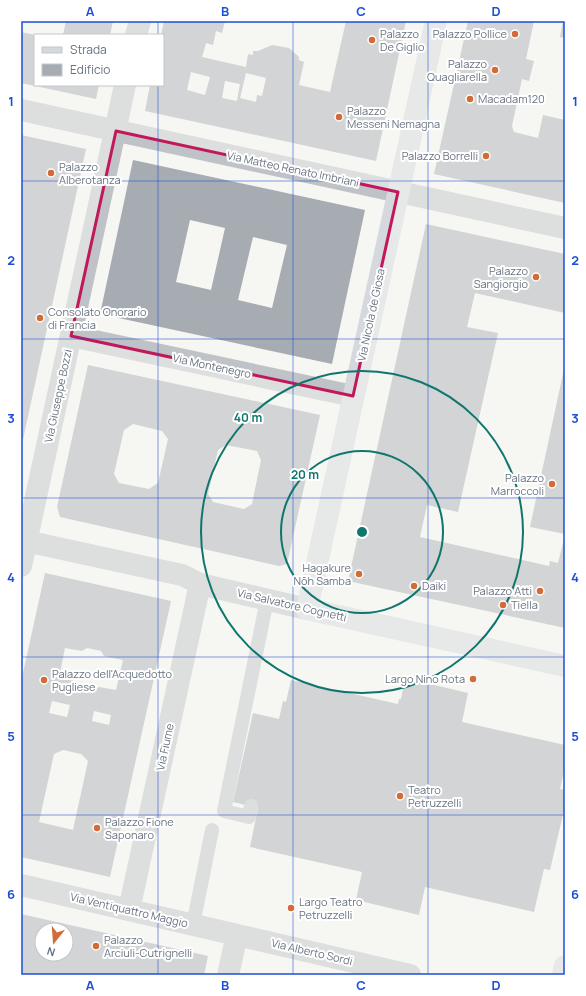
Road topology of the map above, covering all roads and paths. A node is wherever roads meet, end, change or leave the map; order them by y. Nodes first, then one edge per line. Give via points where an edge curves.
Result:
1 (140, 21) edge
2 (436, 21) edge
3 (136, 34) edge
4 (126, 86) edge
5 (21, 110) edge
6 (116, 131) junction
7 (398, 192) junction
8 (565, 228) edge
9 (71, 336) junction
10 (353, 396) junction
11 (24, 541) edge
12 (21, 566) edge
13 (200, 584) junction
14 (267, 600) junction
15 (307, 609) junction
16 (565, 666) edge
17 (251, 806) dead end
18 (212, 830) dead end
19 (21, 885) edge
20 (129, 910) junction
21 (193, 925) junction
22 (237, 935) junction
23 (565, 966) edge
24 (228, 975) edge
25 (410, 975) edge
26 (563, 975) edge

1 - 3 street
2 - 7 main road, Via Nicola de Giosa
4 - 6 street, Via Giuseppe Bozzi
5 - 6 street, Via Matteo Renato Imbriani
6 - 7 street, Via Matteo Renato Imbriani
6 - 9 street, Via Giuseppe Bozzi
7 - 8 street, Via Matteo Renato Imbriani
7 - 10 main road, Via Nicola de Giosa
9 - 10 street, Via Montenegro
9 - 11 street, Via Giuseppe Bozzi
10 - 15 main road, Via Nicola de Giosa
11 - 12 street, Via Giuseppe Bozzi
11 - 13 street, Via Salvatore Cognetti via 182,575
13 - 14 street, Via Salvatore Cognetti
13 - 20 street, Via Fiume
14 - 15 street, Via Salvatore Cognetti
14 - 17 lane via 224,811 249,817
15 - 16 main road, Via Salvatore Cognetti
18 - 21 lane
19 - 20 street, Via Ventiquattro Maggio
20 - 21 street, Via Ventiquattro Maggio
21 - 22 street, Via Ventiquattro Maggio
22 - 24 street
22 - 25 street, Via Alberto Sordi
23 - 26 main road

